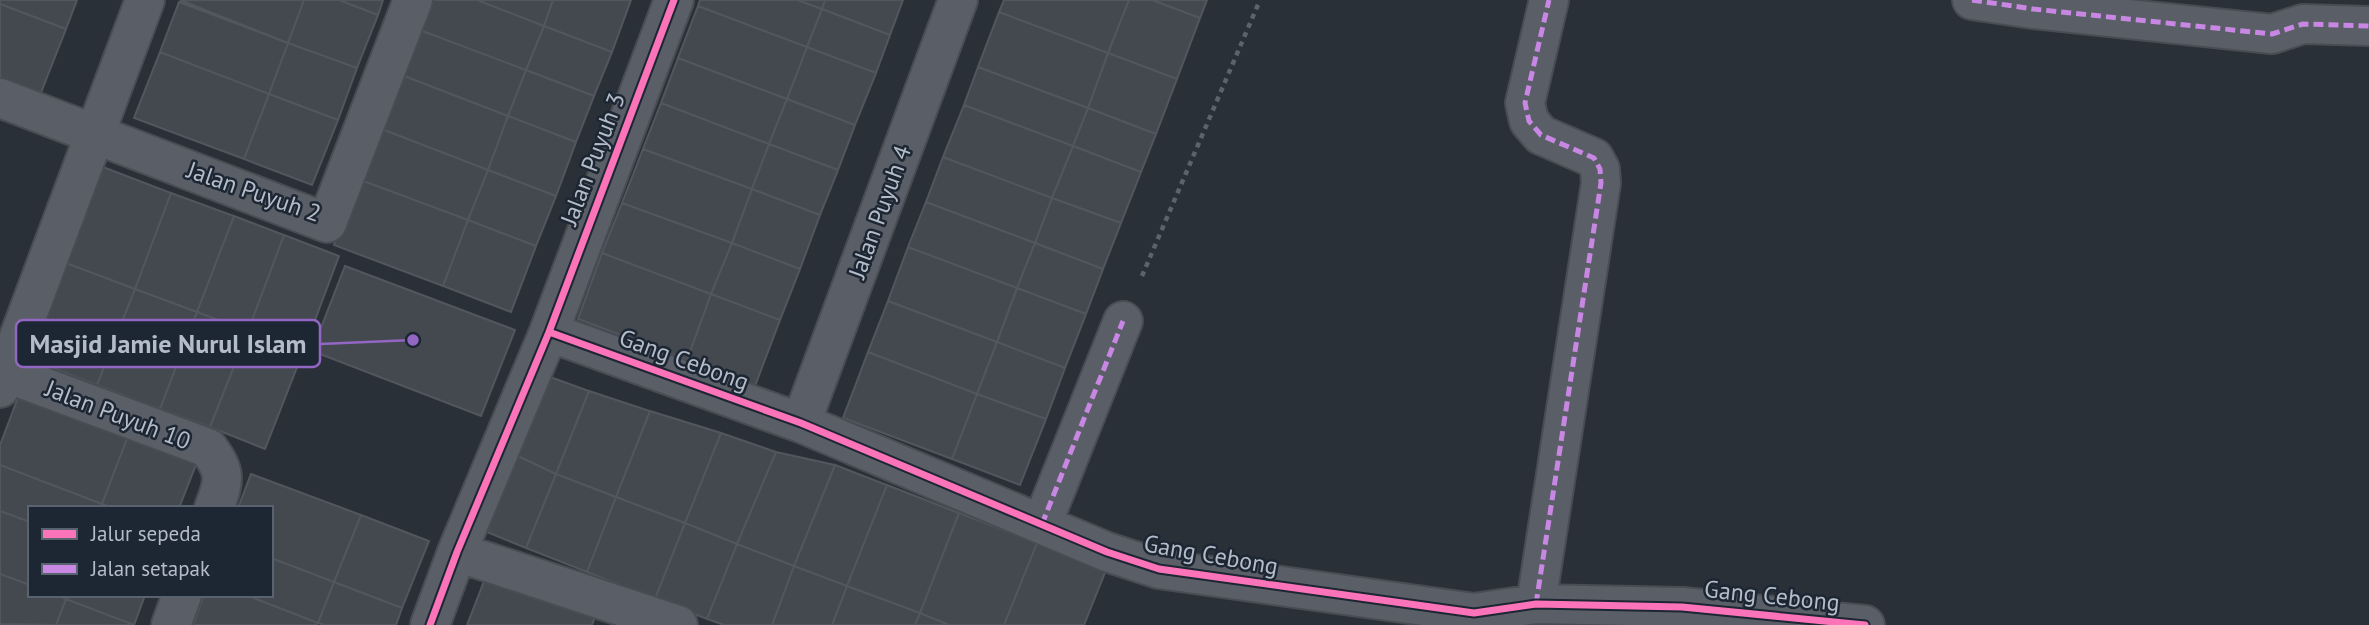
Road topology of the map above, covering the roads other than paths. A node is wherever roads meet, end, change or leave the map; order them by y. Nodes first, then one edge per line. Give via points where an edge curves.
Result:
1 (145, 0) edge
2 (413, 0) edge
3 (674, 0) edge
4 (958, 0) edge
5 (1549, 0) edge
6 (1972, 0) edge
7 (2311, 12) edge
8 (2369, 26) edge
9 (0, 98) edge
10 (96, 135) junction
11 (1123, 321) road end
12 (549, 332) junction
13 (3, 380) edge
14 (801, 423) junction
15 (215, 506) edge
16 (1042, 524) junction
17 (457, 552) junction
18 (181, 597) edge
19 (1535, 604) junction
20 (1473, 619) edge
21 (171, 625) edge
22 (430, 625) edge
23 (678, 625) edge
24 (1865, 625) edge

1 - 10 street
2 - 10 street, Jalan Puyuh 2 via 327,223
3 - 12 street, Jalan Puyuh 3
4 - 14 street, Jalan Puyuh 4
5 - 19 street via 1525,103 1529,121 1541,135 1594,158 1601,183
6 - 7 street via 2272,34
7 - 8 street
9 - 10 street, Jalan Puyuh 2
10 - 13 street
11 - 16 street
12 - 14 street, Gang Cebong
12 - 17 street, Jalan Puyuh 3
13 - 15 street, Jalan Puyuh 10 via 208,448 221,466 223,486
14 - 16 street, Gang Cebong
16 - 20 street, Gang Cebong via 1159,569
17 - 22 street, Jalan Puyuh 3
17 - 23 street
18 - 21 street
19 - 20 street, Gang Cebong
19 - 24 street, Gang Cebong via 1682,607

